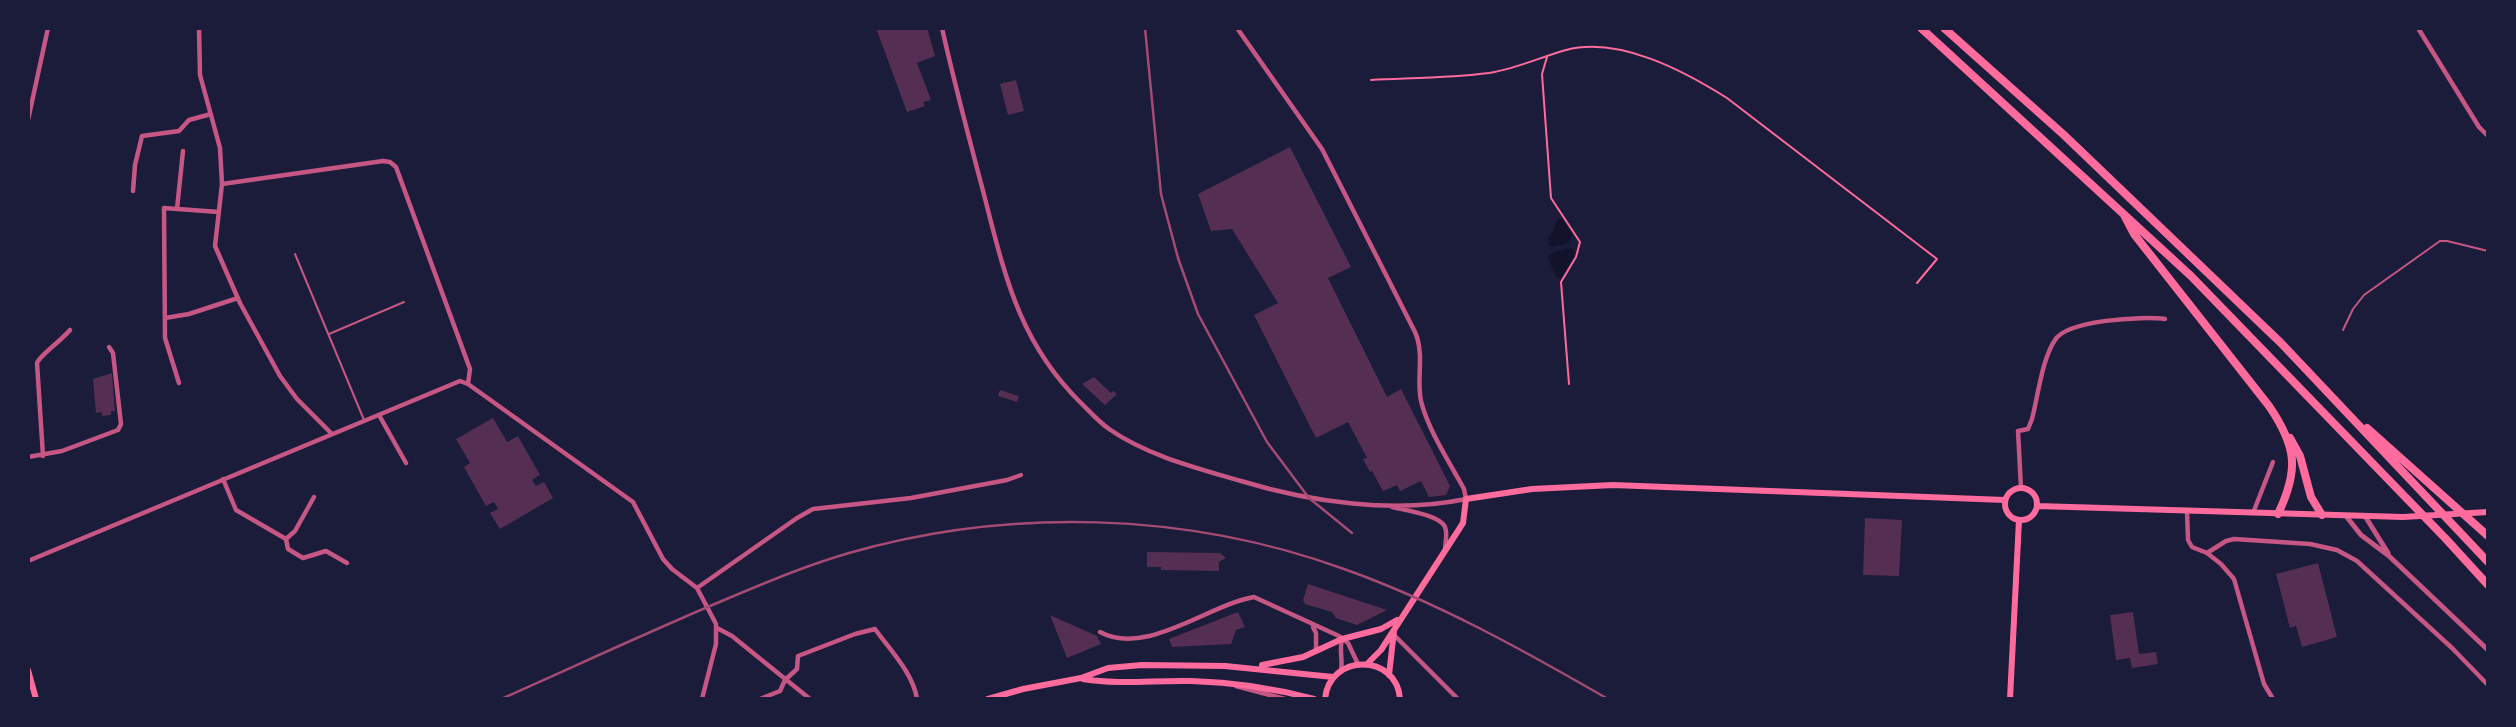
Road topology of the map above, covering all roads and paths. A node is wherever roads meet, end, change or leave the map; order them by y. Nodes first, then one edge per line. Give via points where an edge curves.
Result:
1 (48, 28) edge
2 (199, 28) edge
3 (943, 28) edge
4 (1237, 28) edge
5 (1921, 28) edge
6 (1944, 28) edge
7 (2418, 28) edge
8 (1547, 57) junction
9 (1371, 80) dead end
10 (30, 102) edge
11 (211, 114) junction
12 (28, 120) edge
13 (2488, 136) edge
14 (183, 151) dead end
15 (222, 184) junction
16 (133, 191) dead end
17 (177, 209) junction
18 (2121, 210) junction
19 (219, 212) junction
20 (2488, 251) edge
21 (295, 254) dead end
22 (1917, 283) dead end
23 (238, 298) junction
24 (404, 302) dead end
25 (165, 318) junction
26 (2165, 318) dead end
27 (70, 330) dead end
28 (2343, 330) dead end
29 (328, 334) junction
30 (109, 346) dead end
31 (180, 383) dead end
32 (468, 383) junction
33 (1569, 384) dead end
34 (2349, 412) junction
35 (379, 415) junction
36 (364, 421) junction
37 (332, 434) junction
38 (2288, 436) junction
39 (43, 456) junction
40 (28, 457) edge
41 (2273, 462) dead end
42 (406, 463) dead end
43 (1021, 475) dead end
44 (223, 479) junction
45 (2021, 488) junction
46 (314, 497) dead end
47 (1466, 499) junction
48 (2005, 500) junction
49 (1384, 505) junction
50 (2037, 506) junction
51 (2187, 512) junction
52 (2488, 512) edge
53 (2253, 513) junction
54 (2278, 514) junction
55 (2322, 515) junction
56 (2346, 516) junction
57 (2365, 516) junction
58 (2019, 520) junction
59 (2488, 537) edge
60 (286, 539) junction
61 (1444, 551) junction
62 (2207, 553) junction
63 (2389, 556) junction
64 (28, 561) edge
65 (2488, 562) edge
66 (346, 564) dead end
67 (2488, 585) edge
68 (698, 590) junction
69 (1399, 619) junction
70 (1313, 626) junction
71 (717, 628) junction
72 (1100, 632) dead end
73 (1394, 635) junction
74 (1342, 639) junction
75 (2488, 650) edge
76 (1316, 652) junction
77 (1358, 664) junction
78 (1367, 664) junction
79 (1225, 666) junction
80 (28, 670) edge
81 (1341, 670) junction
82 (1389, 674) junction
83 (1333, 677) junction
84 (1081, 678) junction
85 (785, 680) junction
86 (1226, 682) junction
87 (2488, 685) edge
88 (36, 699) edge
89 (702, 699) edge
90 (761, 699) edge
91 (810, 699) edge
92 (917, 699) edge
93 (988, 699) edge
94 (1285, 699) edge
95 (1314, 699) edge
96 (1325, 699) edge
97 (1400, 699) edge
98 (1458, 699) edge
99 (2010, 699) edge
100 (2273, 699) edge

1 - 10 street
2 - 11 street via 200,75
3 - 49 street via 1015,303 1040,354 1073,396 1108,429 1162,456 1283,494
4 - 47 street via 1322,149 1415,332 1421,352 1423,408
5 - 18 highway
6 - 34 highway via 2064,135
7 - 13 street
8 - 9 path via 1490,73
8 - 22 path via 1568,49 1615,49 1656,61 1727,98 1937,259
8 - 33 path via 1542,74 1551,198 1580,242 1561,282
10 - 12 street
11 - 15 street via 220,148
11 - 16 street via 189,120 179,131 142,136
14 - 17 street
15 - 19 street
15 - 32 street via 390,162 396,167 470,369
17 - 19 street
17 - 25 street via 164,208
18 - 38 highway via 2134,234
18 - 67 highway via 2191,276
19 - 23 street via 215,246
20 - 28 lane via 2440,241 2364,295
21 - 29 lane
23 - 25 street
23 - 37 street via 280,376
24 - 29 lane
25 - 31 street via 165,338
26 - 45 street via 2126,317 2056,336 2032,419 2028,429 2018,431
27 - 39 street via 38,358
29 - 36 lane
30 - 39 street via 121,424 118,430
32 - 35 street via 460,381
32 - 68 street via 633,502 663,559
34 - 59 highway
34 - 65 highway
35 - 36 street
35 - 42 street
36 - 37 street
37 - 44 street
38 - 54 highway via 2290,482
38 - 55 highway
39 - 40 street
41 - 53 street
43 - 68 street via 911,498 813,509
44 - 60 street via 236,510
44 - 64 street
45 - 48 main road via 2011,491
45 - 50 main road via 2033,493
46 - 60 street
47 - 48 main road via 1532,489 1613,485
47 - 49 street
47 - 61 main road via 1464,520
48 - 58 main road via 2009,515
49 - 61 street via 1443,523
50 - 51 main road
50 - 58 main road via 2033,515
51 - 53 main road
51 - 62 street via 2188,540 2192,547
52 - 57 main road
53 - 54 main road
54 - 55 main road
55 - 56 main road
56 - 57 main road
56 - 63 street via 2361,535
57 - 63 street
58 - 99 main road
60 - 66 street via 288,549 303,558 326,551
61 - 69 main road
62 - 87 street via 2234,539 2337,550 2357,561
62 - 100 street via 2234,579 2264,684
63 - 75 street
68 - 71 street
69 - 73 main road
69 - 74 main road
69 - 78 main road
70 - 72 street via 1254,597 1149,637 1113,639
70 - 74 street
70 - 76 street
71 - 85 street
71 - 89 street
73 - 82 main road
73 - 98 street
74 - 76 main road
74 - 77 street
74 - 81 street
76 - 79 main road via 1269,665
77 - 78 main road
77 - 81 main road
78 - 82 main road
79 - 83 main road
79 - 84 main road via 1108,668
80 - 88 main road
81 - 83 main road
82 - 97 main road
83 - 96 main road
84 - 86 main road via 1110,683
84 - 93 main road
85 - 90 street via 779,691
85 - 91 street
85 - 92 street via 797,669 798,656 875,629 916,690
86 - 94 street
86 - 95 main road

